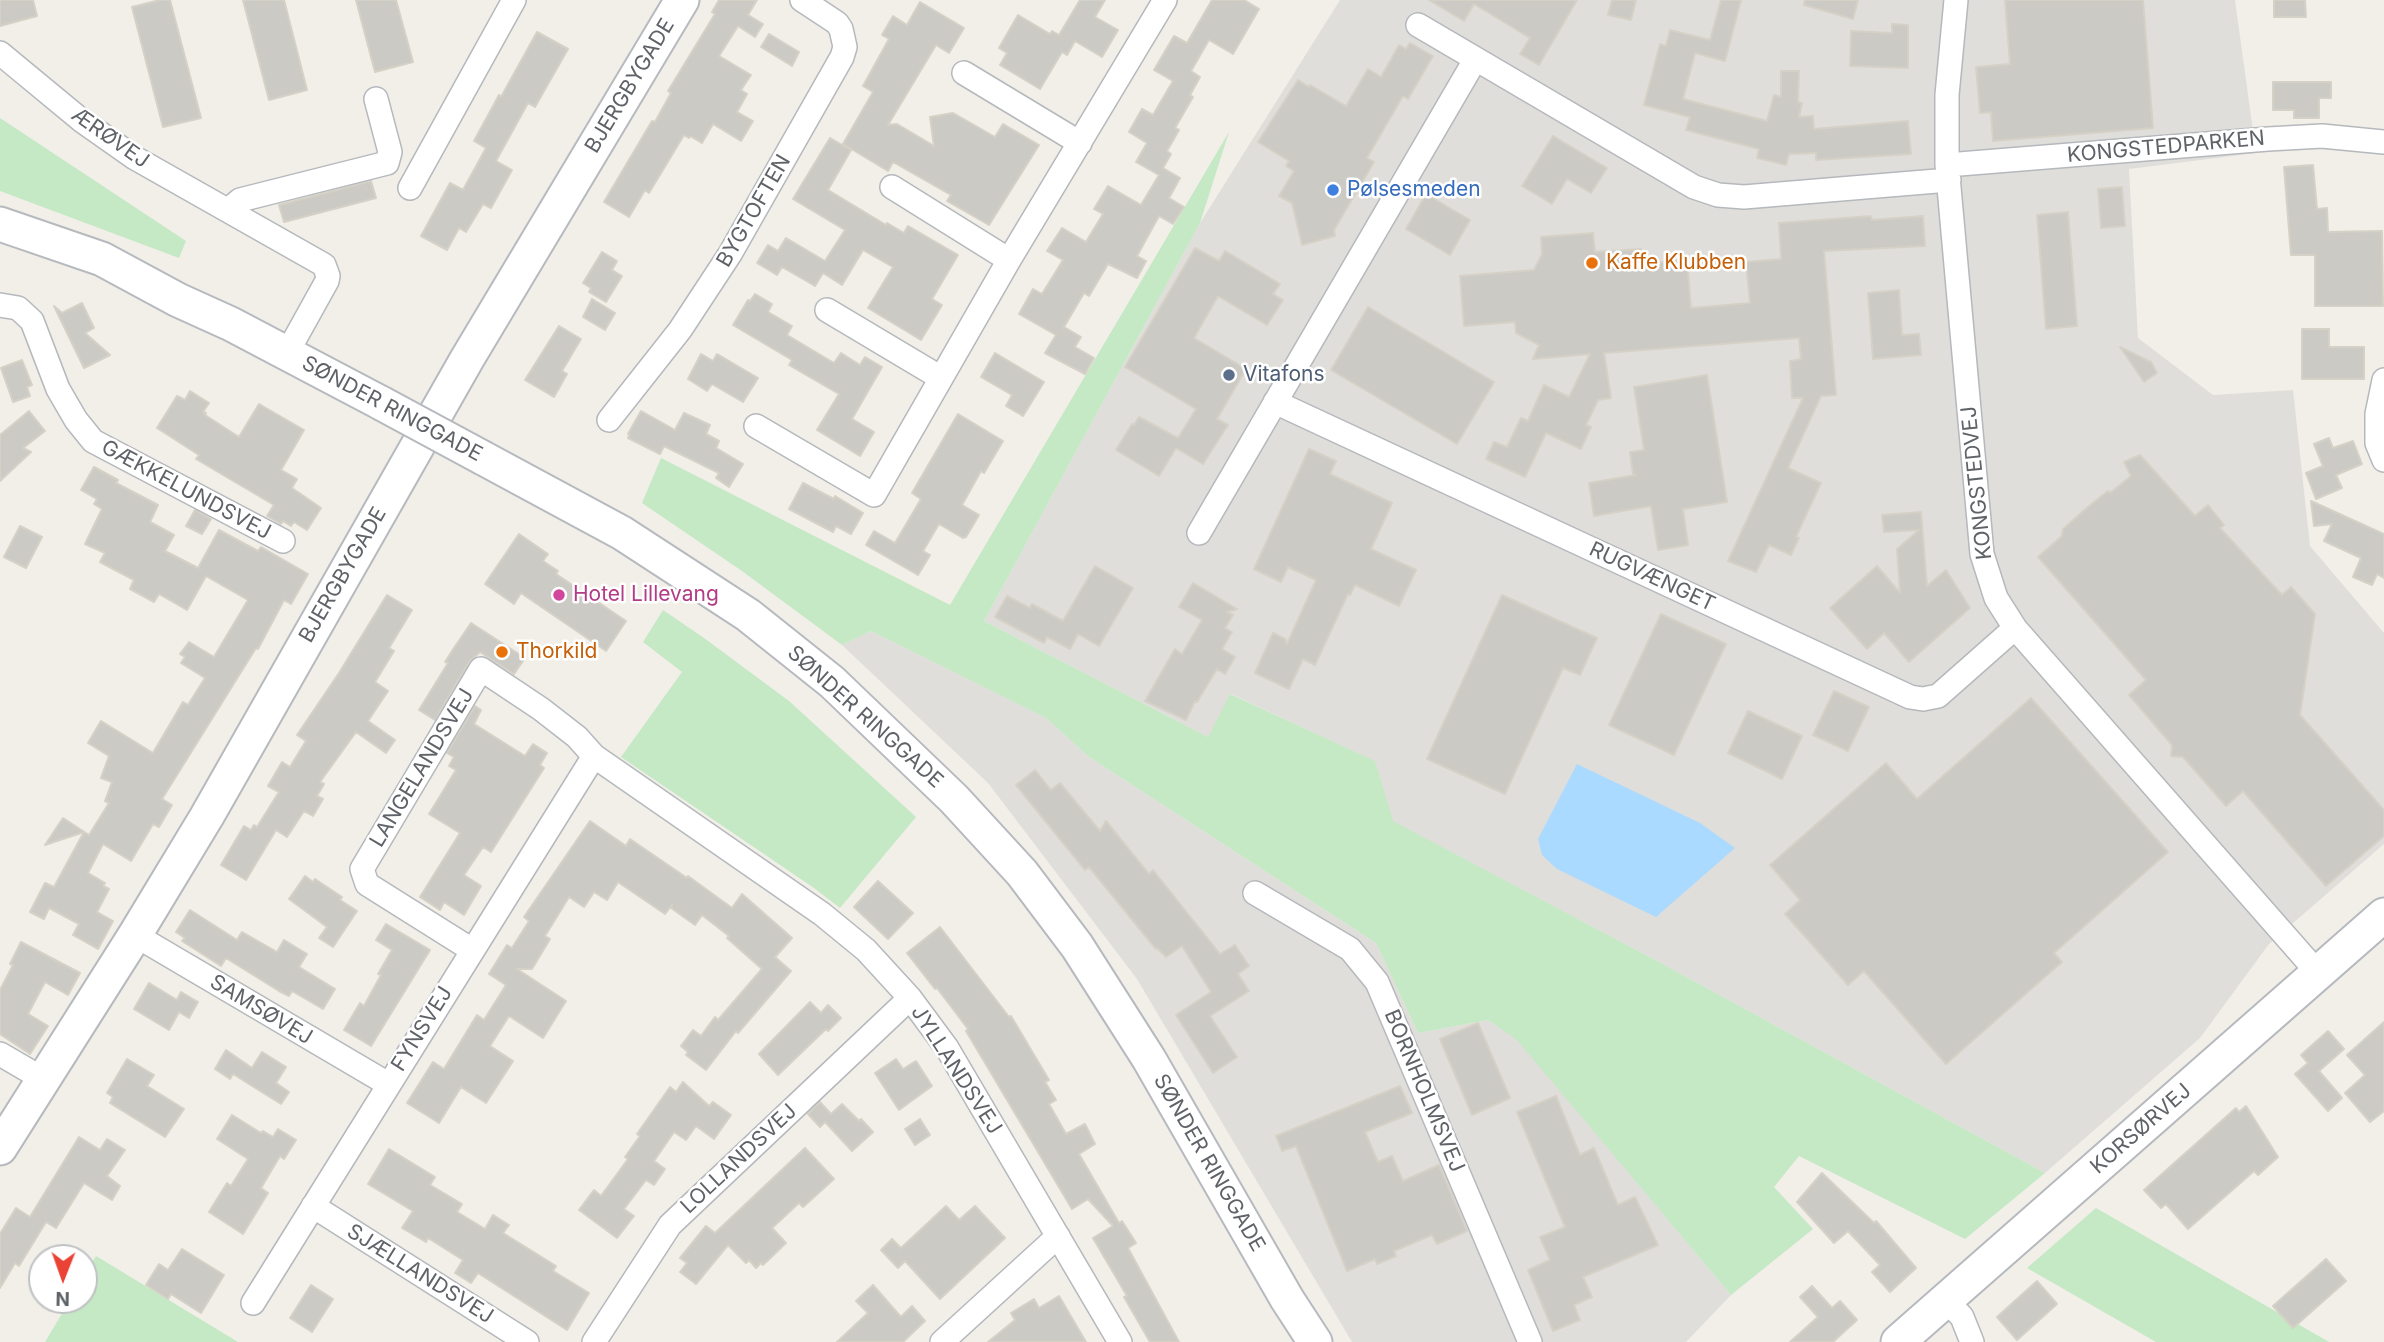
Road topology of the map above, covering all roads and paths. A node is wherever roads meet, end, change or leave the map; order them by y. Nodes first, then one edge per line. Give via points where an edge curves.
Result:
1 (514, 0) edge
2 (682, 0) edge
3 (802, 0) edge
4 (1165, 0) edge
5 (1956, 0) edge
6 (1418, 25) dead end
7 (0, 53) edge
8 (1475, 60) junction
9 (964, 73) dead end
10 (376, 99) dead end
11 (2384, 142) edge
12 (1080, 144) junction
13 (1948, 172) junction
14 (892, 187) dead end
15 (410, 188) dead end
16 (228, 210) junction
17 (0, 224) edge
18 (0, 246) edge
19 (1009, 260) junction
20 (178, 300) junction
21 (0, 304) edge
22 (827, 310) dead end
23 (287, 353) junction
24 (941, 378) junction
25 (2384, 380) edge
26 (1275, 402) junction
27 (609, 420) dead end
28 (755, 426) dead end
29 (2384, 460) edge
30 (1199, 533) dead end
31 (283, 541) dead end
32 (2015, 628) junction
33 (594, 756) junction
34 (1255, 893) dead end
35 (2380, 927) edge
36 (135, 935) junction
37 (471, 950) junction
38 (2318, 973) junction
39 (910, 998) junction
40 (0, 1054) edge
41 (43, 1079) junction
42 (388, 1084) junction
43 (0, 1148) edge
44 (313, 1206) junction
45 (1058, 1236) junction
46 (1287, 1299) junction
47 (1946, 1300) junction
48 (253, 1303) dead end
49 (527, 1342) edge
50 (594, 1342) edge
51 (942, 1342) edge
52 (1120, 1342) edge
53 (1310, 1342) edge
54 (1315, 1342) edge
55 (1530, 1342) edge
56 (1898, 1342) edge
57 (1972, 1342) edge

1 - 15 street
2 - 36 street, BJERGBYGADE via 467,359
3 - 27 street, BYGTOFTEN via 837,23 845,47 842,57 730,254 680,330
4 - 12 street
5 - 13 street, KONGSTEDVEJ via 1947,95
6 - 8 street
7 - 16 street, ÆRØVEJ via 135,158
8 - 13 street via 1694,187 1718,195 1744,197
8 - 26 street
9 - 12 street
10 - 16 street via 390,152 387,163 240,200
11 - 13 street, KONGSTEDPARKEN via 2322,136 2282,138
12 - 19 street
13 - 32 street, KONGSTEDVEJ via 1982,554 1996,598
14 - 19 street
16 - 23 street, ÆRØVEJ via 319,261 327,270 327,281
17 - 20 street, SØNDER RINGGADE via 102,259
18 - 20 street, SØNDER RINGGADE
19 - 24 street
20 - 23 street, SØNDER RINGGADE
21 - 31 street, GÆKKELUNDSVEJ via 18,308 32,321 58,389 93,441
22 - 24 street
23 - 46 street, SØNDER RINGGADE, bridge via 622,533 748,615 832,682 954,799 1022,873 1077,946 1149,1059
24 - 28 street via 874,495
25 - 29 street via 2377,414 2377,443
26 - 30 street
26 - 32 street, RUGVÆNGET via 1910,697 1938,696
32 - 38 street, KONGSTEDVEJ
33 - 37 street, FYNSVEJ
33 - 37 street, LANGELANDSVEJ via 541,709 481,669 362,869 367,884
33 - 39 street, JYLLANDSVEJ via 822,914 866,950
34 - 55 street, BORNHOLMSVEJ via 1350,949 1377,982
35 - 38 street, KORSØRVEJ
36 - 41 street, BJERGBYGADE
36 - 42 street, SAMSØVEJ
37 - 42 street, FYNSVEJ
38 - 47 street, KORSØRVEJ
39 - 45 street, JYLLANDSVEJ via 947,1048
39 - 50 street, LOLLANDSVEJ via 670,1225
40 - 41 street
41 - 43 street, BJERGBYGADE
42 - 44 street, FYNSVEJ
44 - 48 street, FYNSVEJ
44 - 49 street, SJÆLLANDSVEJ
45 - 51 street
45 - 52 street, JYLLANDSVEJ
46 - 53 street, SØNDER RINGGADE
46 - 54 street, SØNDER RINGGADE
47 - 56 street, KORSØRVEJ
47 - 57 street via 1962,1317

